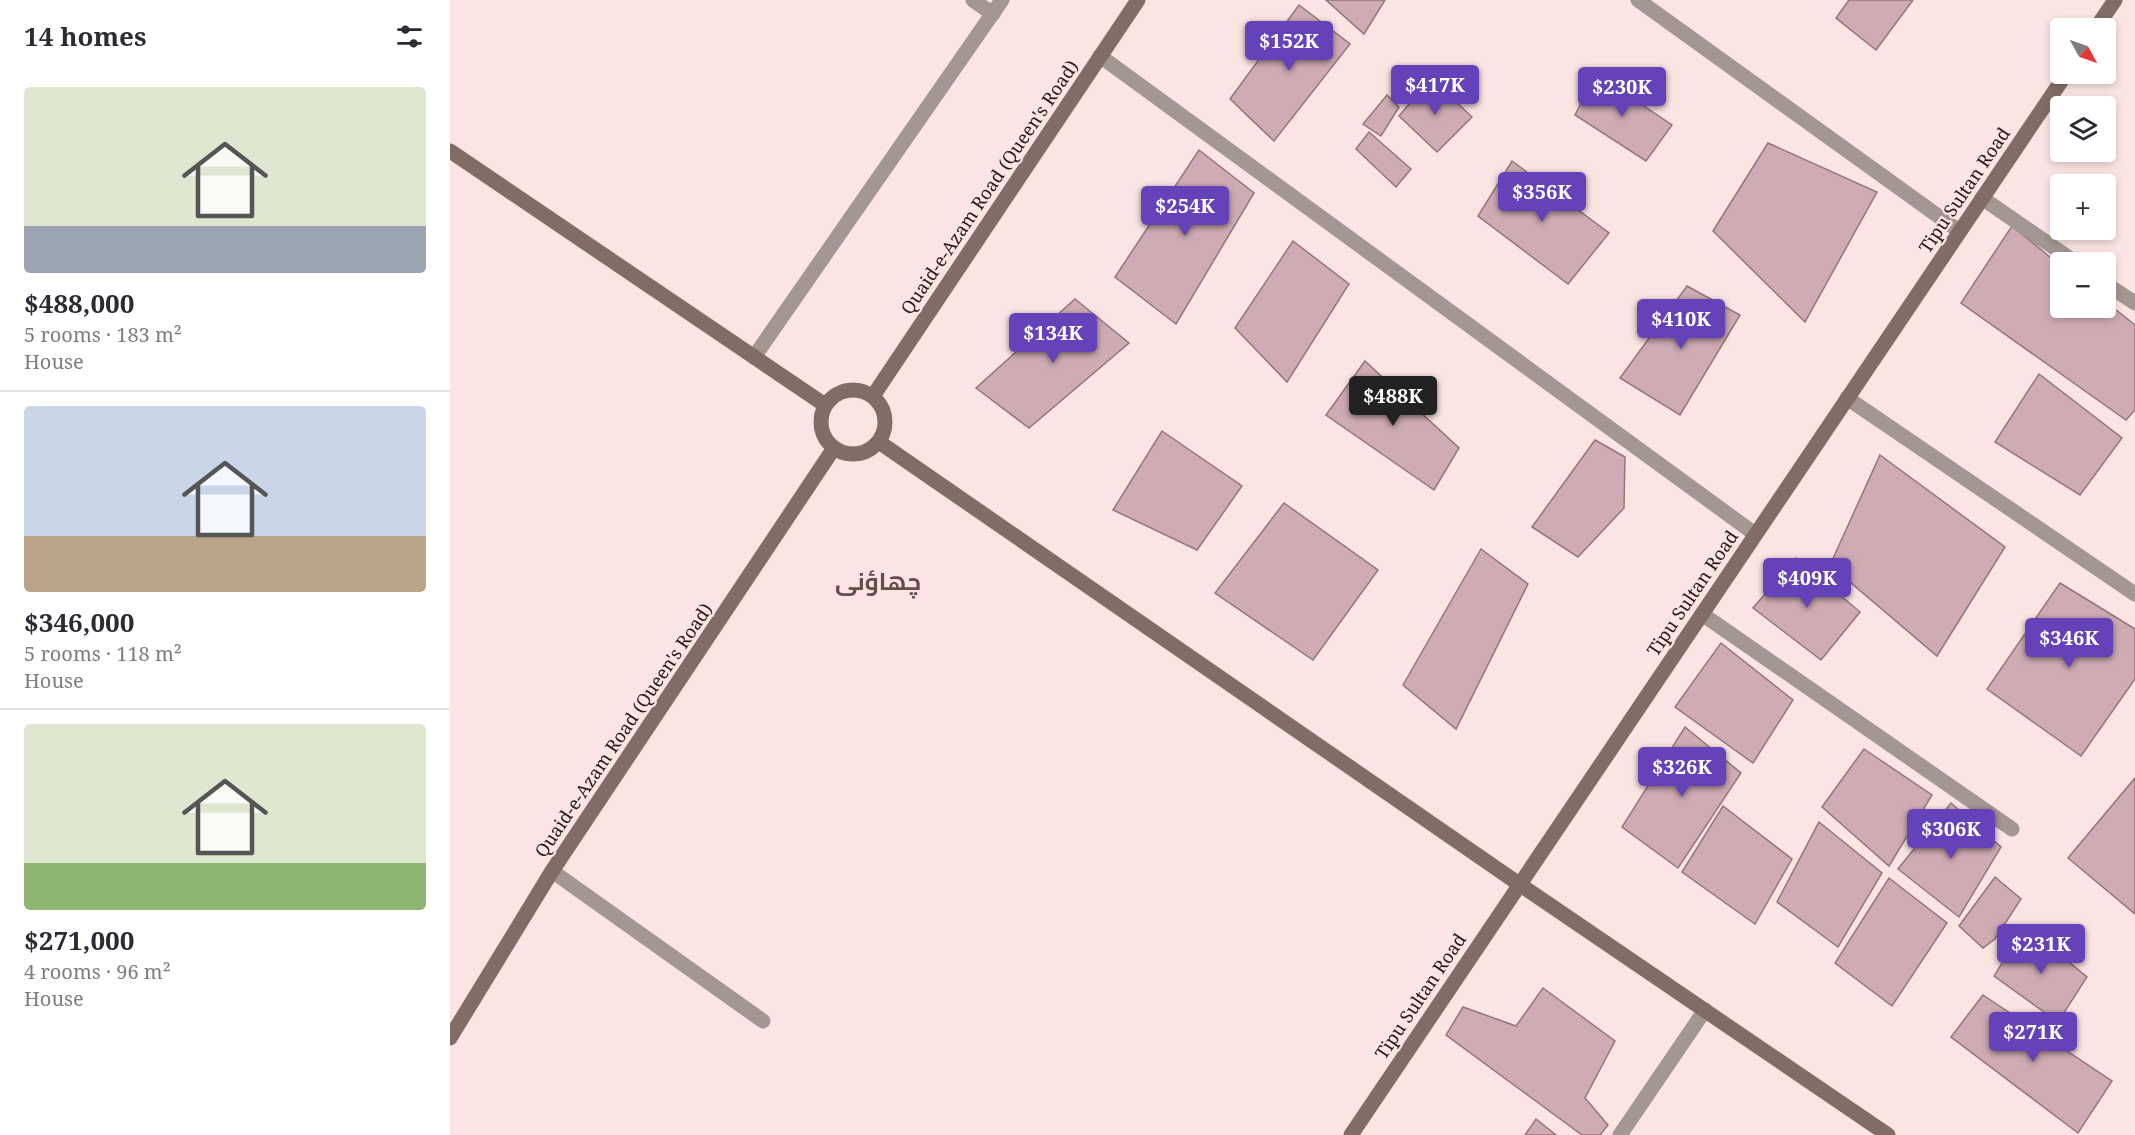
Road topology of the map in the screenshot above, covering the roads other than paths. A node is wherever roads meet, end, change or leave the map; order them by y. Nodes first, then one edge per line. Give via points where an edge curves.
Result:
1 (973, 0) edge
2 (1002, 0) edge
3 (1138, 0) edge
4 (1638, 0) edge
5 (2115, 0) edge
6 (993, 14) junction
7 (2103, 18) edge
8 (1100, 56) junction
9 (2059, 84) edge
10 (450, 151) edge
11 (1982, 198) junction
12 (1959, 231) junction
13 (2060, 252) edge
14 (2116, 291) edge
15 (2135, 303) edge
16 (754, 357) junction
17 (873, 396) junction
18 (1847, 398) junction
19 (825, 405) junction
20 (879, 442) junction
21 (834, 448) junction
22 (1755, 534) junction
23 (2135, 594) edge
24 (1702, 614) junction
25 (2012, 829) dead end
26 (552, 871) junction
27 (1519, 884) junction
28 (1705, 1010) junction
29 (763, 1021) dead end
30 (450, 1038) edge
31 (1351, 1135) edge
32 (1620, 1135) edge
33 (1888, 1135) edge

1 - 6 street
2 - 6 street
3 - 8 street, Quaid-e-Azam Road (Queen's Road)
4 - 12 street
5 - 7 street
6 - 16 street
8 - 17 street, Quaid-e-Azam Road (Queen's Road)
8 - 22 street
9 - 11 street, Tipu Sultan Road
10 - 16 street
11 - 12 street, Tipu Sultan Road
11 - 13 street
12 - 18 street, Tipu Sultan Road
14 - 15 street
16 - 19 street
17 - 19 street via 861,390 847,390 834,395
17 - 20 street via 883,409 886,426
18 - 22 street, Tipu Sultan Road
18 - 23 street
19 - 21 street via 821,421 824,436
20 - 21 street via 866,452 850,454
20 - 27 street
21 - 26 street, Quaid-e-Azam Road (Queen's Road)
22 - 24 street, Tipu Sultan Road
24 - 25 street
24 - 27 street, Tipu Sultan Road
26 - 29 street
26 - 30 street, Quaid-e-Azam Road (Queen's Road)
27 - 28 street
27 - 31 street, Tipu Sultan Road
28 - 32 street
28 - 33 street

